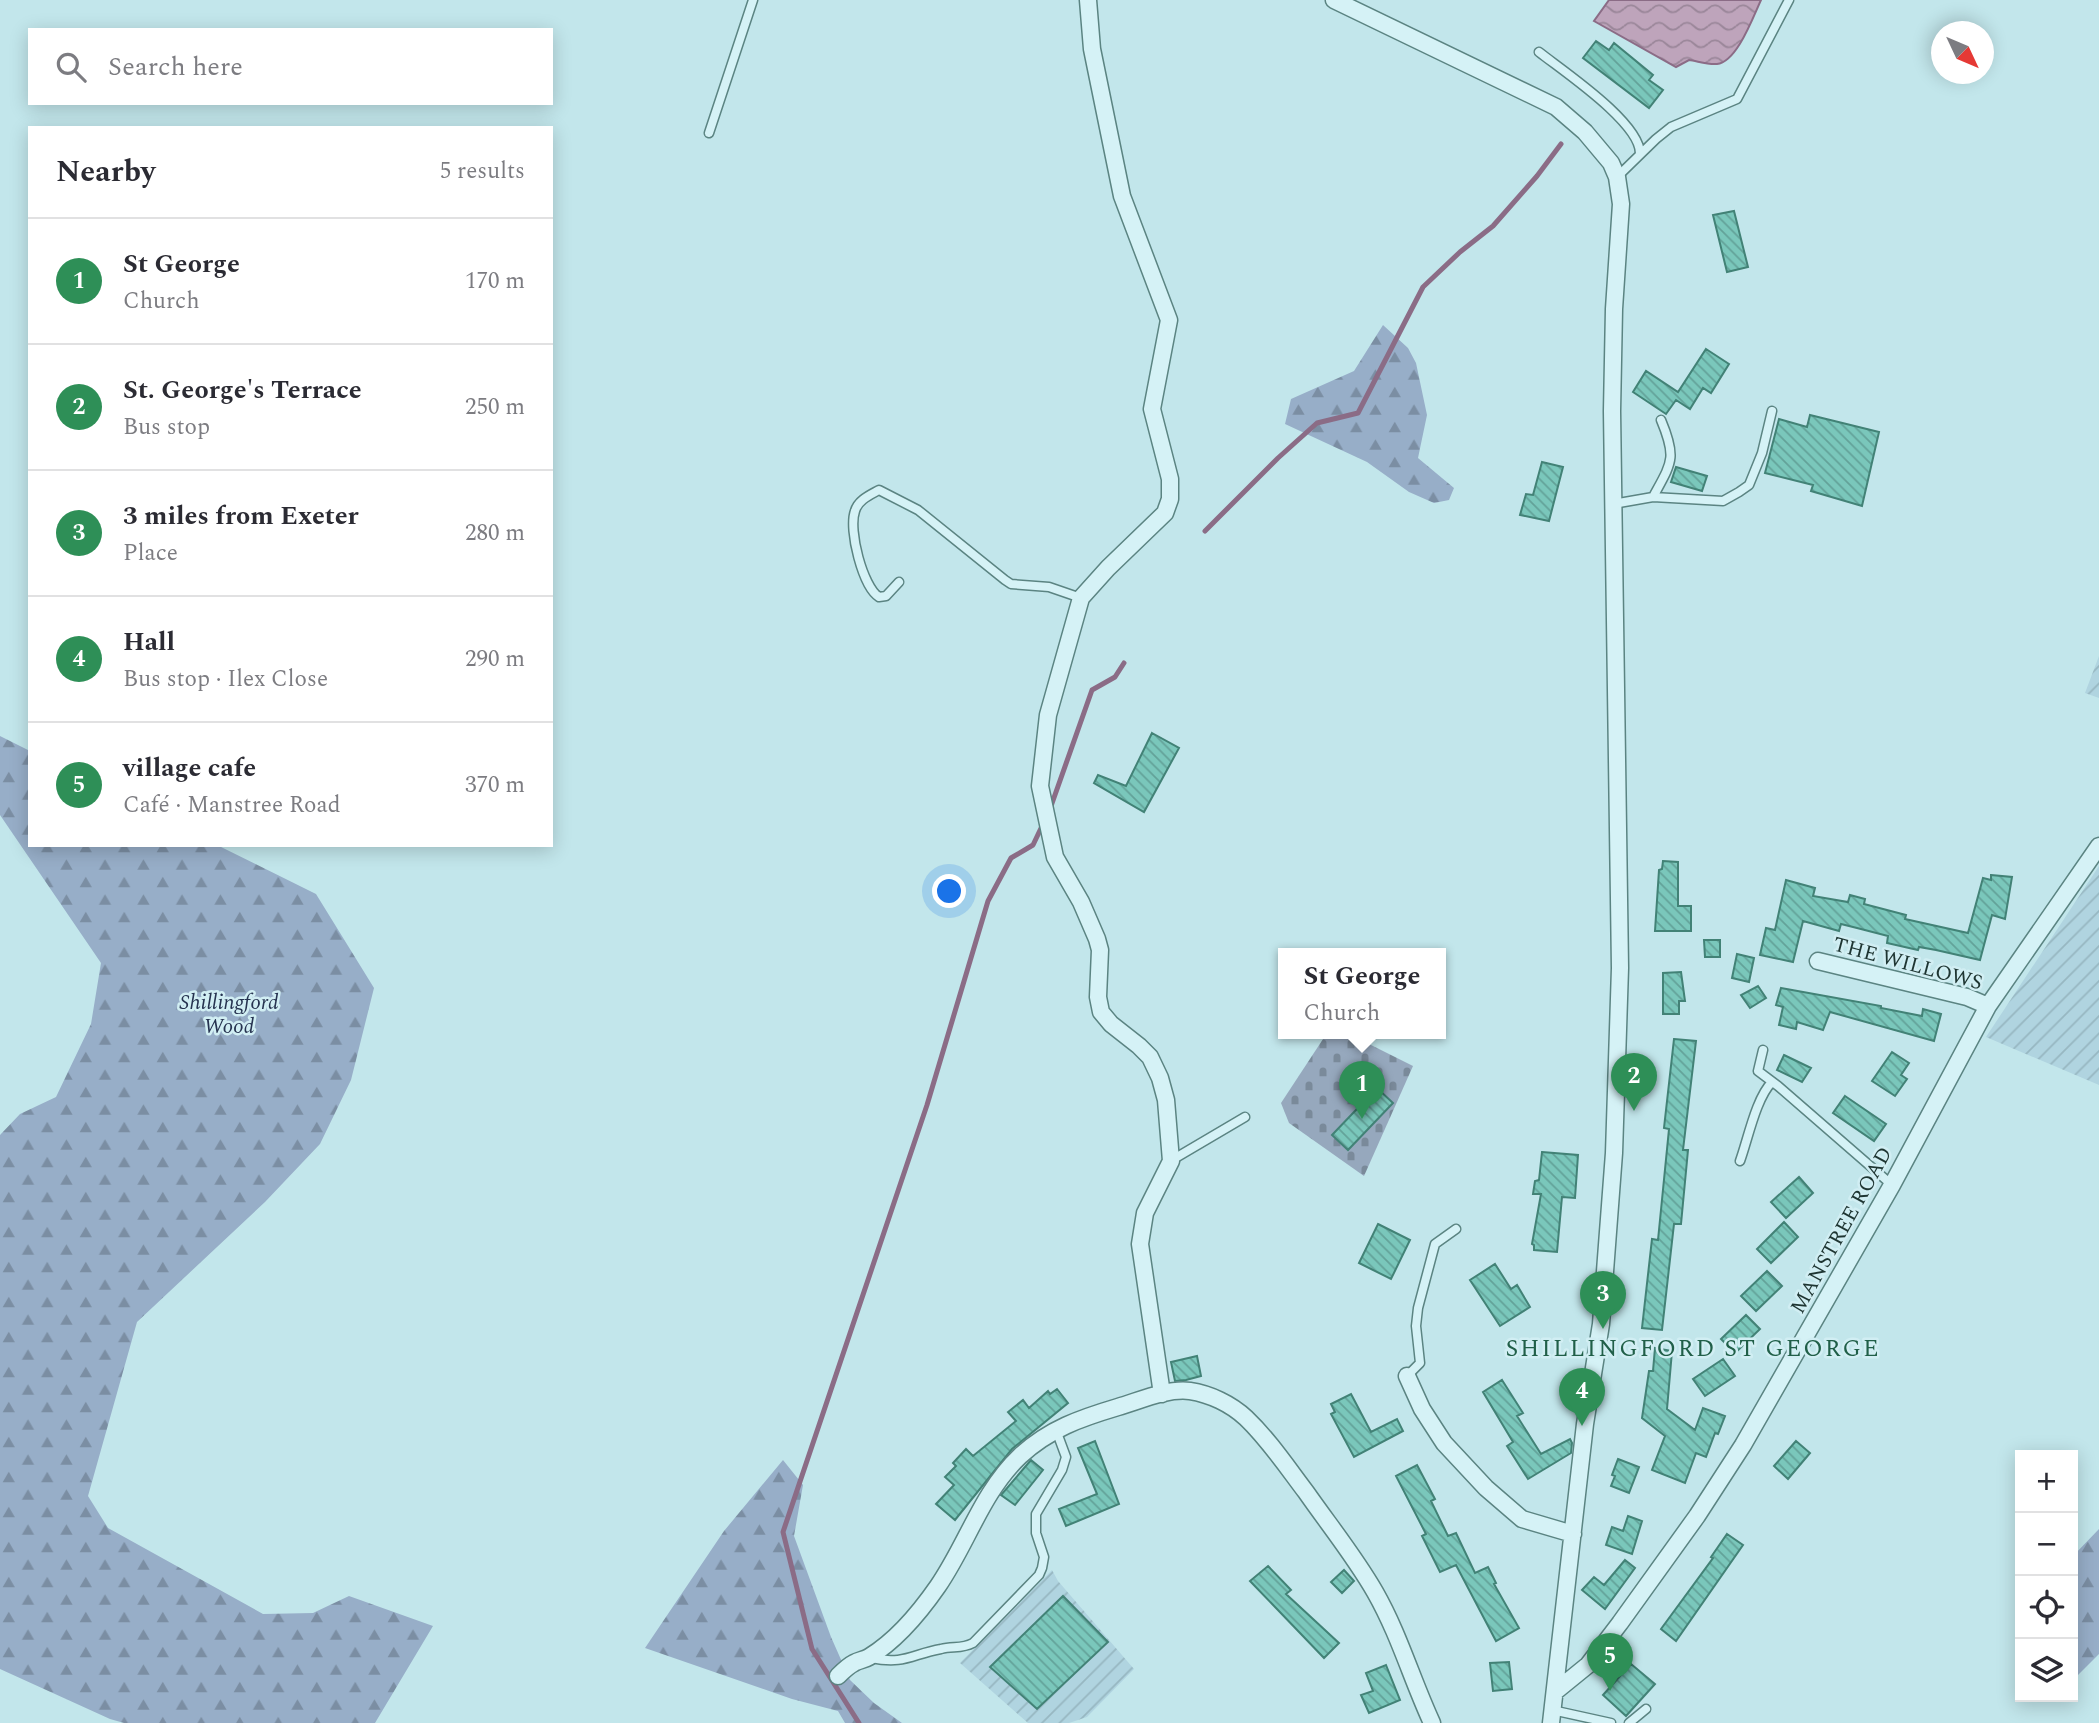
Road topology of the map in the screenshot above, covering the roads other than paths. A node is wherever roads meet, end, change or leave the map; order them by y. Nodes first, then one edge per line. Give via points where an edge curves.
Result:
1 (753, 0) edge
2 (1088, 0) edge
3 (1334, 0) edge
4 (1789, 0) edge
5 (1539, 52) dead end
6 (709, 133) dead end
7 (1640, 154) junction
8 (1617, 177) junction
9 (1773, 411) dead end
10 (1661, 420) dead end
11 (1653, 497) junction
12 (1613, 504) junction
13 (899, 582) dead end
14 (1081, 598) junction
15 (2099, 846) edge
16 (1818, 961) dead end
17 (1988, 1006) junction
18 (1763, 1050) dead end
19 (1772, 1082) junction
20 (1245, 1117) dead end
21 (1171, 1161) junction
22 (1740, 1161) dead end
23 (1892, 1185) junction
24 (1456, 1229) dead end
25 (1407, 1376) joint
26 (1162, 1394) junction
27 (1056, 1430) junction
28 (1573, 1534) junction
29 (868, 1657) junction
30 (838, 1676) dead end
31 (1556, 1691) junction
32 (1646, 1709) dead end
33 (1552, 1716) edge
34 (1432, 1723) edge
35 (1611, 1723) edge
36 (1629, 1723) edge

1 - 6 lane
2 - 14 street via 1092,49 1122,196 1169,320 1152,409 1170,479 1170,499 1165,513
3 - 8 street via 1556,107 1602,150
4 - 7 lane via 1737,99 1671,127
5 - 7 lane via 1612,110 1635,136
7 - 8 lane
8 - 12 street via 1621,204 1614,309
9 - 11 lane via 1749,485 1723,501
10 - 11 lane via 1670,440 1671,464
11 - 12 lane
12 - 28 street via 1620,968 1615,1140 1601,1324
13 - 14 lane via 886,596 871,592 855,538 854,512 879,490 918,510 1011,584 1049,587
14 - 21 street via 1048,715 1040,786 1055,857 1081,902 1100,950 1101,1012 1150,1058 1160,1079 1170,1125
15 - 17 street, MANSTREE ROAD
16 - 17 street, THE WILLOWS
17 - 23 street, MANSTREE ROAD
18 - 19 lane via 1758,1071
19 - 22 lane via 1756,1112
19 - 23 lane
20 - 21 lane
21 - 26 street via 1145,1213 1140,1244
23 - 31 street, MANSTREE ROAD via 1743,1445 1697,1516 1588,1665
24 - 25 lane via 1435,1244 1418,1308 1420,1363
25 - 28 street via 1444,1443 1486,1488 1522,1519
26 - 27 street
26 - 34 street via 1187,1391 1225,1403 1270,1444 1374,1591
27 - 29 street via 1019,1457 999,1479 933,1593 905,1627
27 - 29 lane via 1066,1457 1037,1514 1035,1533 1044,1557 1039,1575 964,1648 940,1648 901,1661
28 - 31 street
29 - 30 street
31 - 33 street
32 - 36 lane
33 - 35 lane

